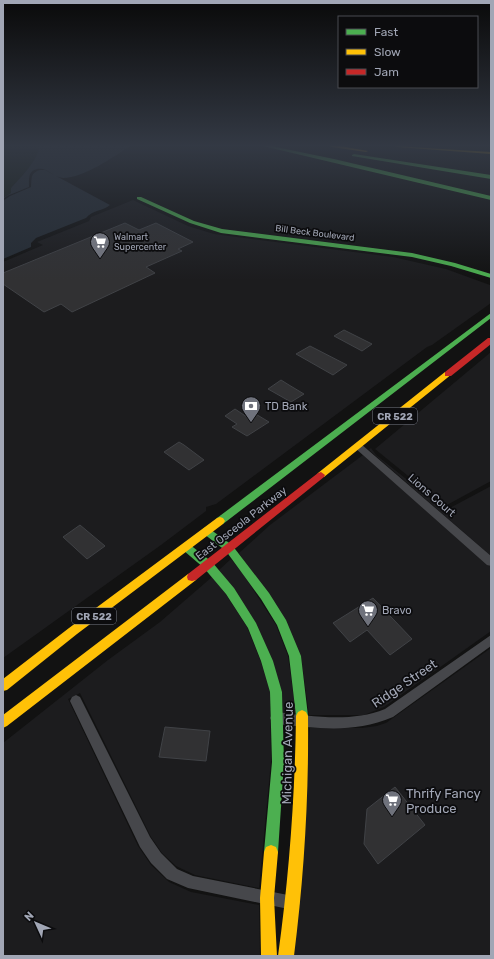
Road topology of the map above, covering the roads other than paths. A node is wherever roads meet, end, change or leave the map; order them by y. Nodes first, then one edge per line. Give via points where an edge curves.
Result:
1 (461, 191) edge
2 (139, 198) dead end
3 (491, 198) edge
4 (491, 276) edge
5 (491, 315) edge
6 (491, 340) edge
7 (358, 446) junction
8 (207, 531) junction
9 (186, 547) junction
10 (229, 548) junction
11 (491, 562) edge
12 (208, 564) junction
13 (491, 640) edge
14 (3, 686) edge
15 (76, 701) dead end
16 (276, 718) junction
17 (303, 720) junction
18 (3, 722) edge
19 (266, 898) junction
20 (293, 903) junction
21 (268, 956) edge
22 (286, 956) edge

1 - 3 main road
2 - 4 main road, Bill Beck Boulevard via 192,222 221,231 407,254
5 - 8 main road, East Osceola Parkway / CR 522
6 - 7 main road, East Osceola Parkway / CR 522
7 - 10 main road, East Osceola Parkway / CR 522
7 - 11 street, Lions Court
8 - 9 main road, East Osceola Parkway / CR 522
8 - 10 main road, Michigan Avenue
9 - 12 main road, Michigan Avenue
9 - 14 main road, East Osceola Parkway / CR 522
10 - 12 main road, East Osceola Parkway / CR 522
10 - 17 main road, Michigan Avenue via 282,623 294,656
12 - 16 main road, Michigan Avenue via 230,591 252,626 268,661 275,686
12 - 18 main road, East Osceola Parkway / CR 522
13 - 17 street, Ridge Street via 381,717 360,722
15 - 19 street via 145,842 156,858 172,874 193,883
16 - 17 street, Ridge Street
16 - 19 main road, Michigan Avenue via 278,762
17 - 20 main road, Michigan Avenue
19 - 20 street
19 - 21 main road, Michigan Avenue
20 - 22 main road, Michigan Avenue

